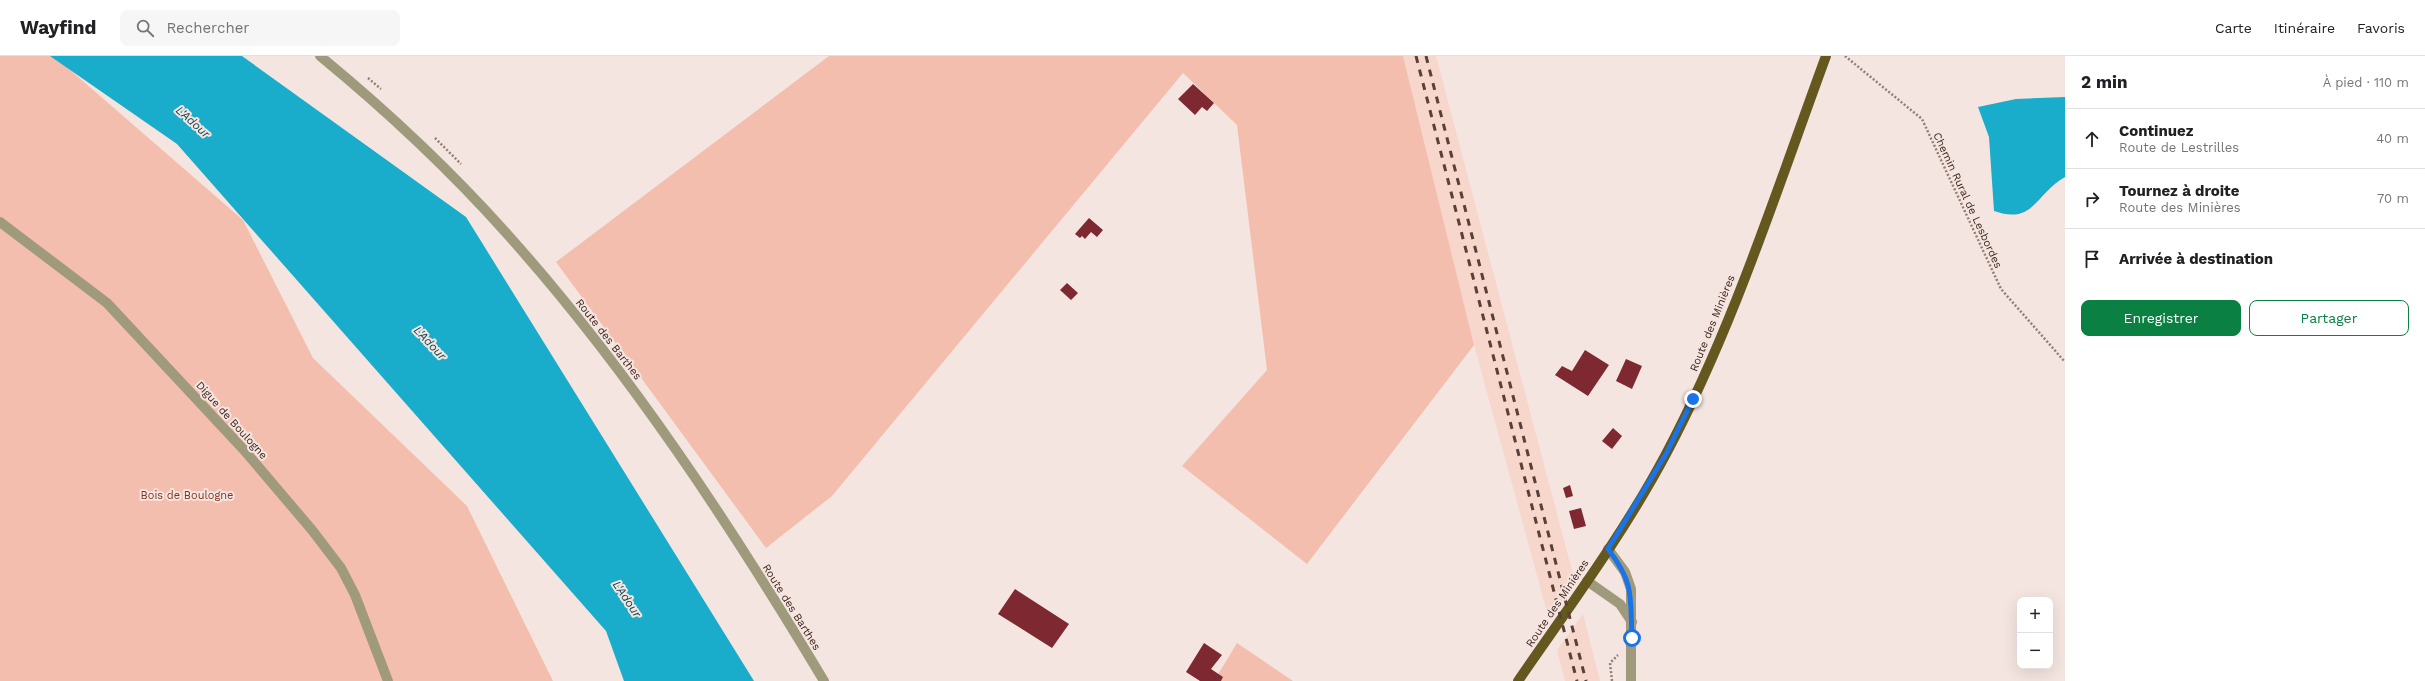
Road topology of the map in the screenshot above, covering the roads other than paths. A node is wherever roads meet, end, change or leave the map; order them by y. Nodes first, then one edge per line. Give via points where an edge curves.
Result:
1 (320, 56) edge
2 (1826, 56) edge
3 (0, 222) edge
4 (1608, 549) junction
5 (1587, 581) junction
6 (1632, 622) junction
7 (388, 681) edge
8 (824, 681) edge
9 (1518, 681) edge
10 (1631, 681) edge

1 - 8 street, Route des Barthes via 364,92 441,163 509,235 581,322 647,406
2 - 4 main road, Route des Minières via 1716,349 1666,454
3 - 7 street, Digue de Boulogne via 107,304 244,450 307,524 344,574 355,595
4 - 5 main road, Route des Minières
4 - 6 street via 1625,572 1631,589
5 - 6 street via 1620,604
5 - 9 main road, Route des Minières
6 - 10 street

